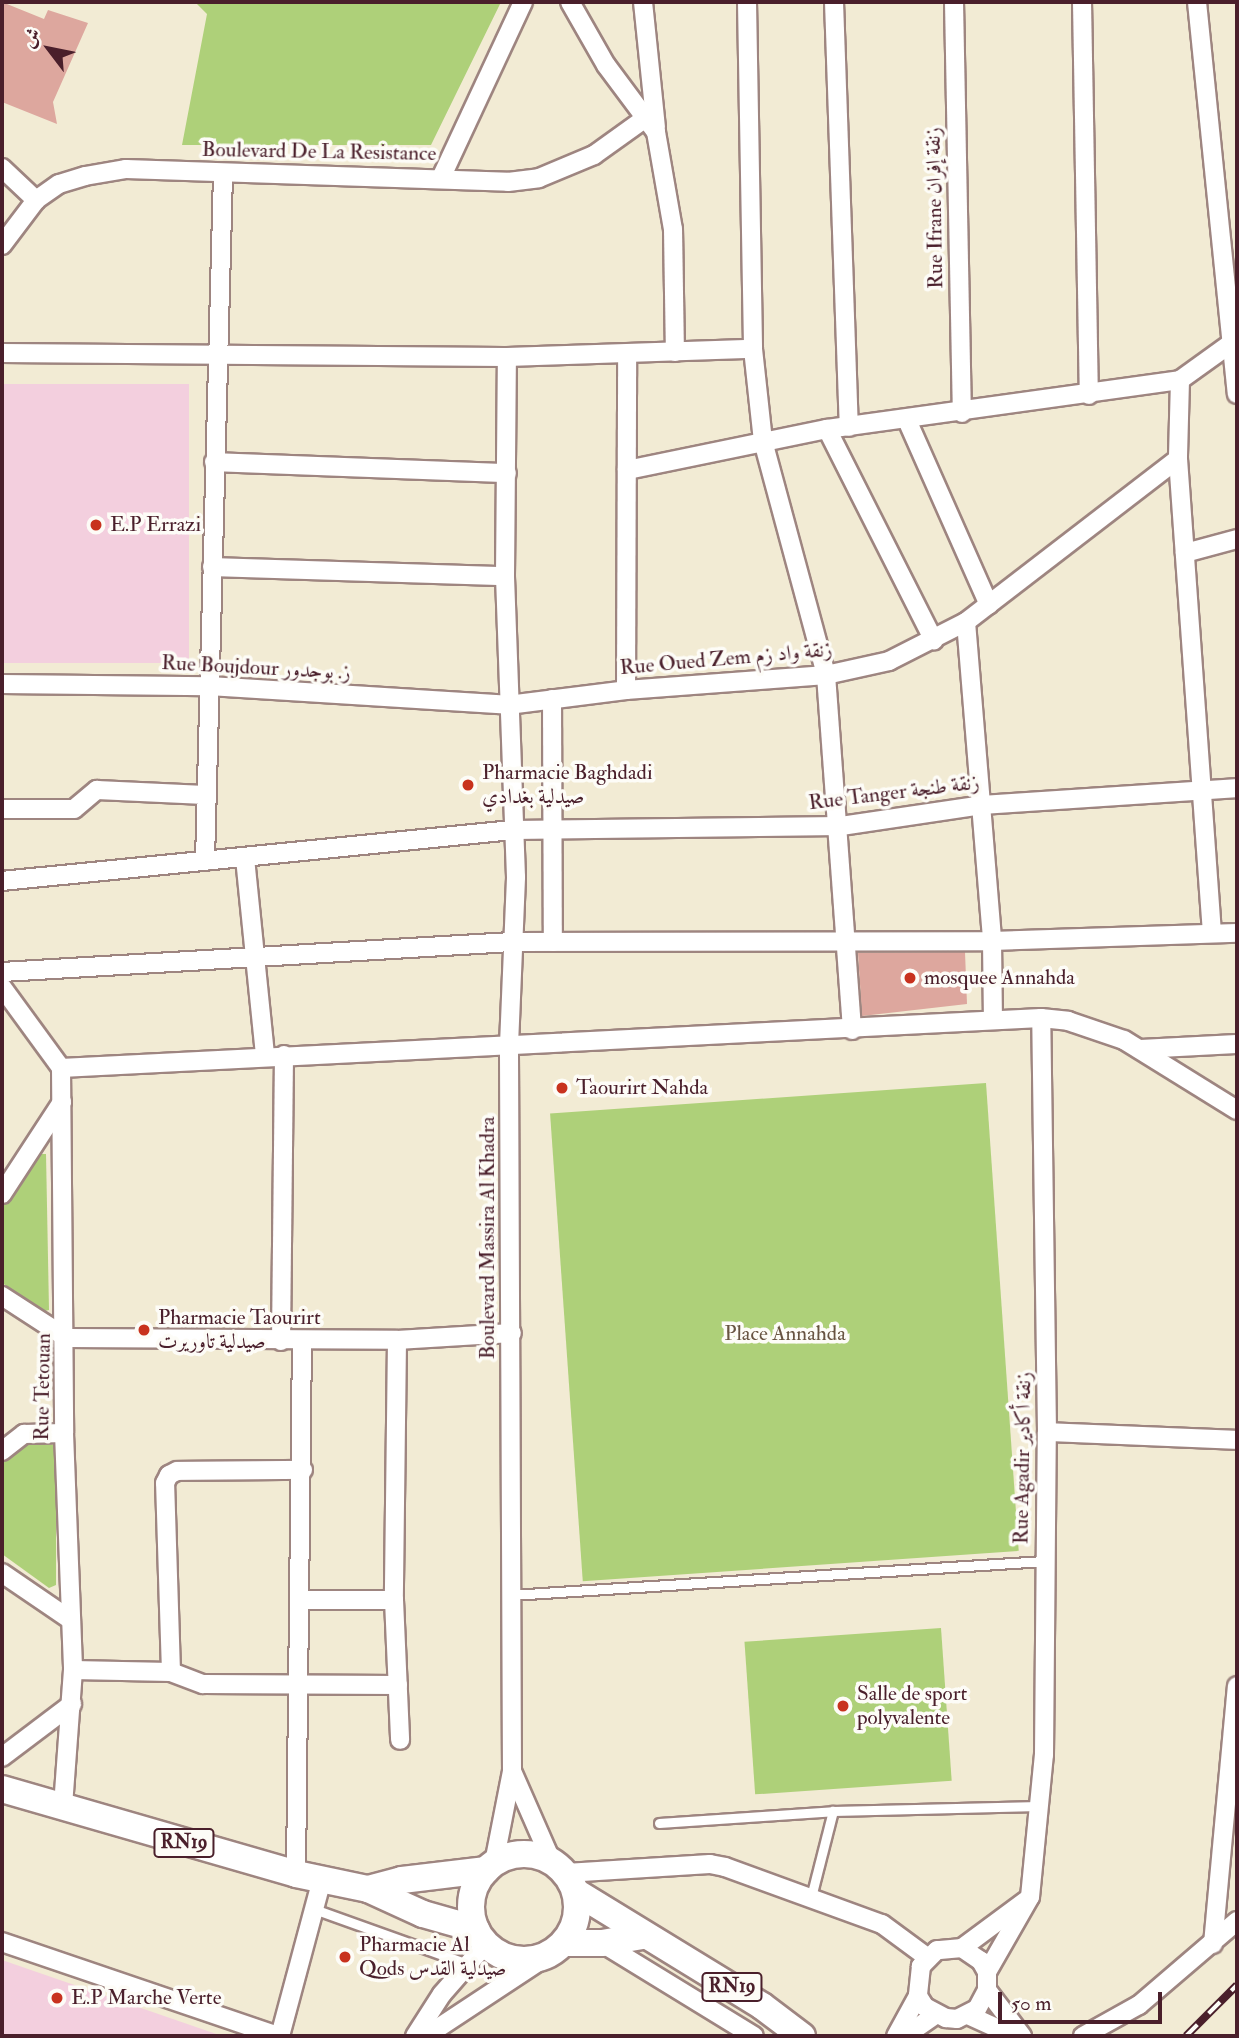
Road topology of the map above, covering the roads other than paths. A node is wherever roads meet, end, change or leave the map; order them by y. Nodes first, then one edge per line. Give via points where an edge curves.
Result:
1 (523, 2) edge
2 (570, 2) edge
3 (643, 2) edge
4 (747, 2) edge
5 (834, 2) edge
6 (954, 2) edge
7 (1082, 2) edge
8 (1197, 2) edge
9 (652, 124) junction
10 (2, 168) edge
11 (223, 174) junction
12 (441, 178) junction
13 (36, 200) junction
14 (2, 245) edge
15 (1234, 343) edge
16 (753, 349) junction
17 (676, 352) junction
18 (2, 353) edge
19 (218, 353) junction
20 (627, 355) junction
21 (507, 356) junction
22 (1180, 380) junction
23 (1237, 394) edge
24 (1089, 395) junction
25 (962, 413) junction
26 (907, 420) junction
27 (849, 427) junction
28 (827, 429) junction
29 (763, 441) junction
30 (1178, 459) junction
31 (214, 462) junction
32 (626, 470) junction
33 (507, 473) junction
34 (1237, 539) edge
35 (1185, 553) junction
36 (212, 568) junction
37 (505, 576) junction
38 (989, 605) junction
39 (966, 622) junction
40 (934, 641) junction
41 (826, 675) junction
42 (2, 684) edge
43 (209, 686) junction
44 (626, 690) junction
45 (552, 699) junction
46 (508, 705) junction
47 (1237, 788) edge
48 (1202, 790) junction
49 (205, 795) junction
50 (983, 805) junction
51 (2, 809) edge
52 (841, 826) junction
53 (513, 830) junction
54 (550, 831) junction
55 (245, 858) junction
56 (205, 860) junction
57 (2, 881) edge
58 (1212, 933) junction
59 (1237, 933) edge
60 (847, 940) junction
61 (992, 941) junction
62 (512, 942) junction
63 (553, 942) junction
64 (252, 956) junction
65 (2, 972) edge
66 (2, 987) edge
67 (1041, 1018) junction
68 (993, 1019) junction
69 (852, 1030) junction
70 (1237, 1044) edge
71 (509, 1045) junction
72 (1140, 1049) junction
73 (265, 1055) junction
74 (284, 1055) junction
75 (61, 1068) junction
76 (62, 1102) junction
77 (1237, 1110) edge
78 (2, 1194) edge
79 (2, 1296) edge
80 (512, 1333) junction
81 (66, 1338) junction
82 (302, 1340) junction
83 (397, 1340) junction
84 (281, 1341) junction
85 (1047, 1432) junction
86 (64, 1433) junction
87 (1237, 1440) edge
88 (2, 1451) edge
89 (303, 1470) junction
90 (1044, 1561) junction
91 (2, 1573) edge
92 (512, 1595) junction
93 (300, 1600) junction
94 (394, 1600) junction
95 (71, 1620) junction
96 (73, 1671) junction
97 (171, 1672) junction
98 (301, 1685) junction
99 (398, 1685) junction
100 (1237, 1686) edge
101 (72, 1704) junction
102 (400, 1740) dead end
103 (2, 1757) edge
104 (512, 1770) junction
105 (2, 1789) edge
106 (1039, 1806) junction
107 (63, 1807) junction
108 (833, 1811) junction
109 (659, 1823) dead end
110 (490, 1866) junction
111 (564, 1875) junction
112 (309, 1876) junction
113 (368, 1889) junction
114 (811, 1897) junction
115 (1030, 1897) junction
116 (314, 1909) junction
117 (1237, 1921) edge
118 (481, 1936) junction
119 (650, 1940) junction
120 (2, 1942) edge
121 (602, 1943) junction
122 (1213, 1944) junction
123 (962, 1948) junction
124 (556, 1949) junction
125 (927, 1957) junction
126 (468, 1964) junction
127 (987, 1981) junction
128 (919, 1996) junction
129 (935, 2015) junction
130 (968, 2015) junction
131 (279, 2036) edge
132 (415, 2036) edge
133 (426, 2036) edge
134 (754, 2036) edge
135 (802, 2036) edge
136 (896, 2036) edge
137 (905, 2036) edge
138 (1014, 2036) edge
139 (1023, 2036) edge
140 (1083, 2036) edge

1 - 12 street
2 - 9 street via 606,65
3 - 9 street
4 - 16 street
5 - 27 street
6 - 25 street, Rue Ifrane زنقة إفران
7 - 24 street
8 - 15 street
9 - 12 street, Boulevard De La Resistance via 538,178
9 - 17 street via 673,229
10 - 13 street
11 - 12 street, Boulevard De La Resistance
11 - 13 street, Boulevard De La Resistance via 126,169 59,184
11 - 19 street
13 - 14 street, Boulevard De La Resistance
15 - 22 street
15 - 23 street
16 - 17 street
16 - 29 street
17 - 20 street
18 - 19 street
19 - 21 street
19 - 31 street
20 - 21 street
20 - 32 street
21 - 33 street, Boulevard Massira Al Khadra
22 - 24 street
22 - 30 street
24 - 25 street
25 - 26 street
26 - 27 street
26 - 38 street
27 - 28 street
28 - 29 street
28 - 40 street
29 - 32 street
29 - 41 street
30 - 35 street
30 - 38 street, Rue Oued Zem زنقة واد زم
31 - 33 street
31 - 36 street
32 - 44 street
33 - 37 street, Boulevard Massira Al Khadra
34 - 35 street
35 - 48 street
36 - 37 street
36 - 43 street
37 - 46 street, Boulevard Massira Al Khadra
38 - 39 street, Rue Oued Zem زنقة واد زم
39 - 40 street, Rue Oued Zem زنقة واد زم
39 - 50 street
40 - 41 street, Rue Oued Zem زنقة واد زم via 890,661
41 - 44 street, Rue Oued Zem زنقة واد زم
41 - 52 street
42 - 43 street, Rue Boujdour ز. بوجدور
43 - 46 street, Rue Boujdour ز. بوجدور
43 - 49 street
44 - 45 street, Rue Oued Zem زنقة واد زم
45 - 46 street, Rue Oued Zem زنقة واد زم
45 - 54 street
46 - 53 street, Boulevard Massira Al Khadra
47 - 48 street, Rue Tanger زنقة طنجة
48 - 50 street, Rue Tanger زنقة طنجة
48 - 58 street
49 - 51 street via 97,790 74,809
49 - 56 street
50 - 52 street, Rue Tanger زنقة طنجة
50 - 61 street
52 - 54 street, Rue Tanger زنقة طنجة
52 - 60 street
53 - 54 street, Rue Tanger زنقة طنجة
53 - 55 street, Rue Tanger زنقة طنجة
53 - 62 street, Boulevard Massira Al Khadra
54 - 63 street
55 - 56 street, Rue Tanger زنقة طنجة
55 - 64 street
56 - 57 street, Rue Tanger زنقة طنجة
58 - 59 street
58 - 61 street
60 - 61 street
60 - 63 street
60 - 69 street
61 - 68 street
62 - 63 street
62 - 64 street
62 - 71 street, Boulevard Massira Al Khadra
64 - 65 street
64 - 73 street
66 - 75 street
67 - 68 street
67 - 72 street via 1101,1031
67 - 85 street, Rue Agadir زنقة أكادير
68 - 69 street
69 - 71 street
70 - 72 street
71 - 74 street
71 - 80 street, Boulevard Massira Al Khadra
72 - 77 street
73 - 74 street
73 - 75 street
74 - 84 street
75 - 76 street, Rue Tetouan
76 - 78 street
76 - 81 street, Rue Tetouan
79 - 81 street
80 - 83 street
80 - 92 street, Boulevard Massira Al Khadra
81 - 84 street
81 - 86 street, Rue Tetouan
82 - 83 street
82 - 84 street
82 - 89 street
83 - 94 street
85 - 87 street
85 - 90 street, Rue Agadir زنقة أكادير
86 - 88 street via 24,1434
86 - 95 street, Rue Tetouan
89 - 93 street
89 - 97 street via 177,1471 169,1475 165,1483
90 - 92 lane
90 - 106 street, Rue Agadir زنقة أكادير
91 - 95 street
92 - 104 street, Boulevard Massira Al Khadra
93 - 94 street
93 - 98 street
94 - 99 street
95 - 96 street, Rue Tetouan
96 - 97 street
96 - 101 street, Rue Tetouan
97 - 98 street via 203,1684
98 - 99 street
98 - 112 street
99 - 102 street
100 - 122 street
101 - 103 street
101 - 107 street, Rue Tetouan
104 - 110 street
104 - 111 street
105 - 107 main road, RN19
106 - 108 lane
106 - 115 street, Rue Agadir زنقة أكادير
107 - 112 main road, RN19
108 - 109 lane
108 - 114 lane
110 - 111 main road, RN19 via 522,1854
110 - 113 main road, RN19
110 - 118 main road via 473,1892
111 - 114 street via 710,1864
111 - 119 main road, RN19
111 - 124 main road via 574,1928
112 - 113 main road, RN19
112 - 116 street
113 - 118 main road, RN19
114 - 125 street via 882,1924
115 - 123 street
115 - 127 street
116 - 126 lane
116 - 131 street
117 - 122 street
118 - 124 main road, RN19 via 515,1960
118 - 126 street
119 - 121 main road, RN19
119 - 135 main road, RN19 via 762,2006
120 - 131 street
121 - 124 main road, RN19
121 - 134 street
122 - 140 street via 1139,2005
123 - 125 street via 949,1947
123 - 127 street via 973,1953
124 - 133 street
125 - 128 street via 917,1976
126 - 132 street
127 - 130 street
127 - 139 street
128 - 129 street
128 - 136 street
129 - 130 street
129 - 137 street
130 - 138 street

